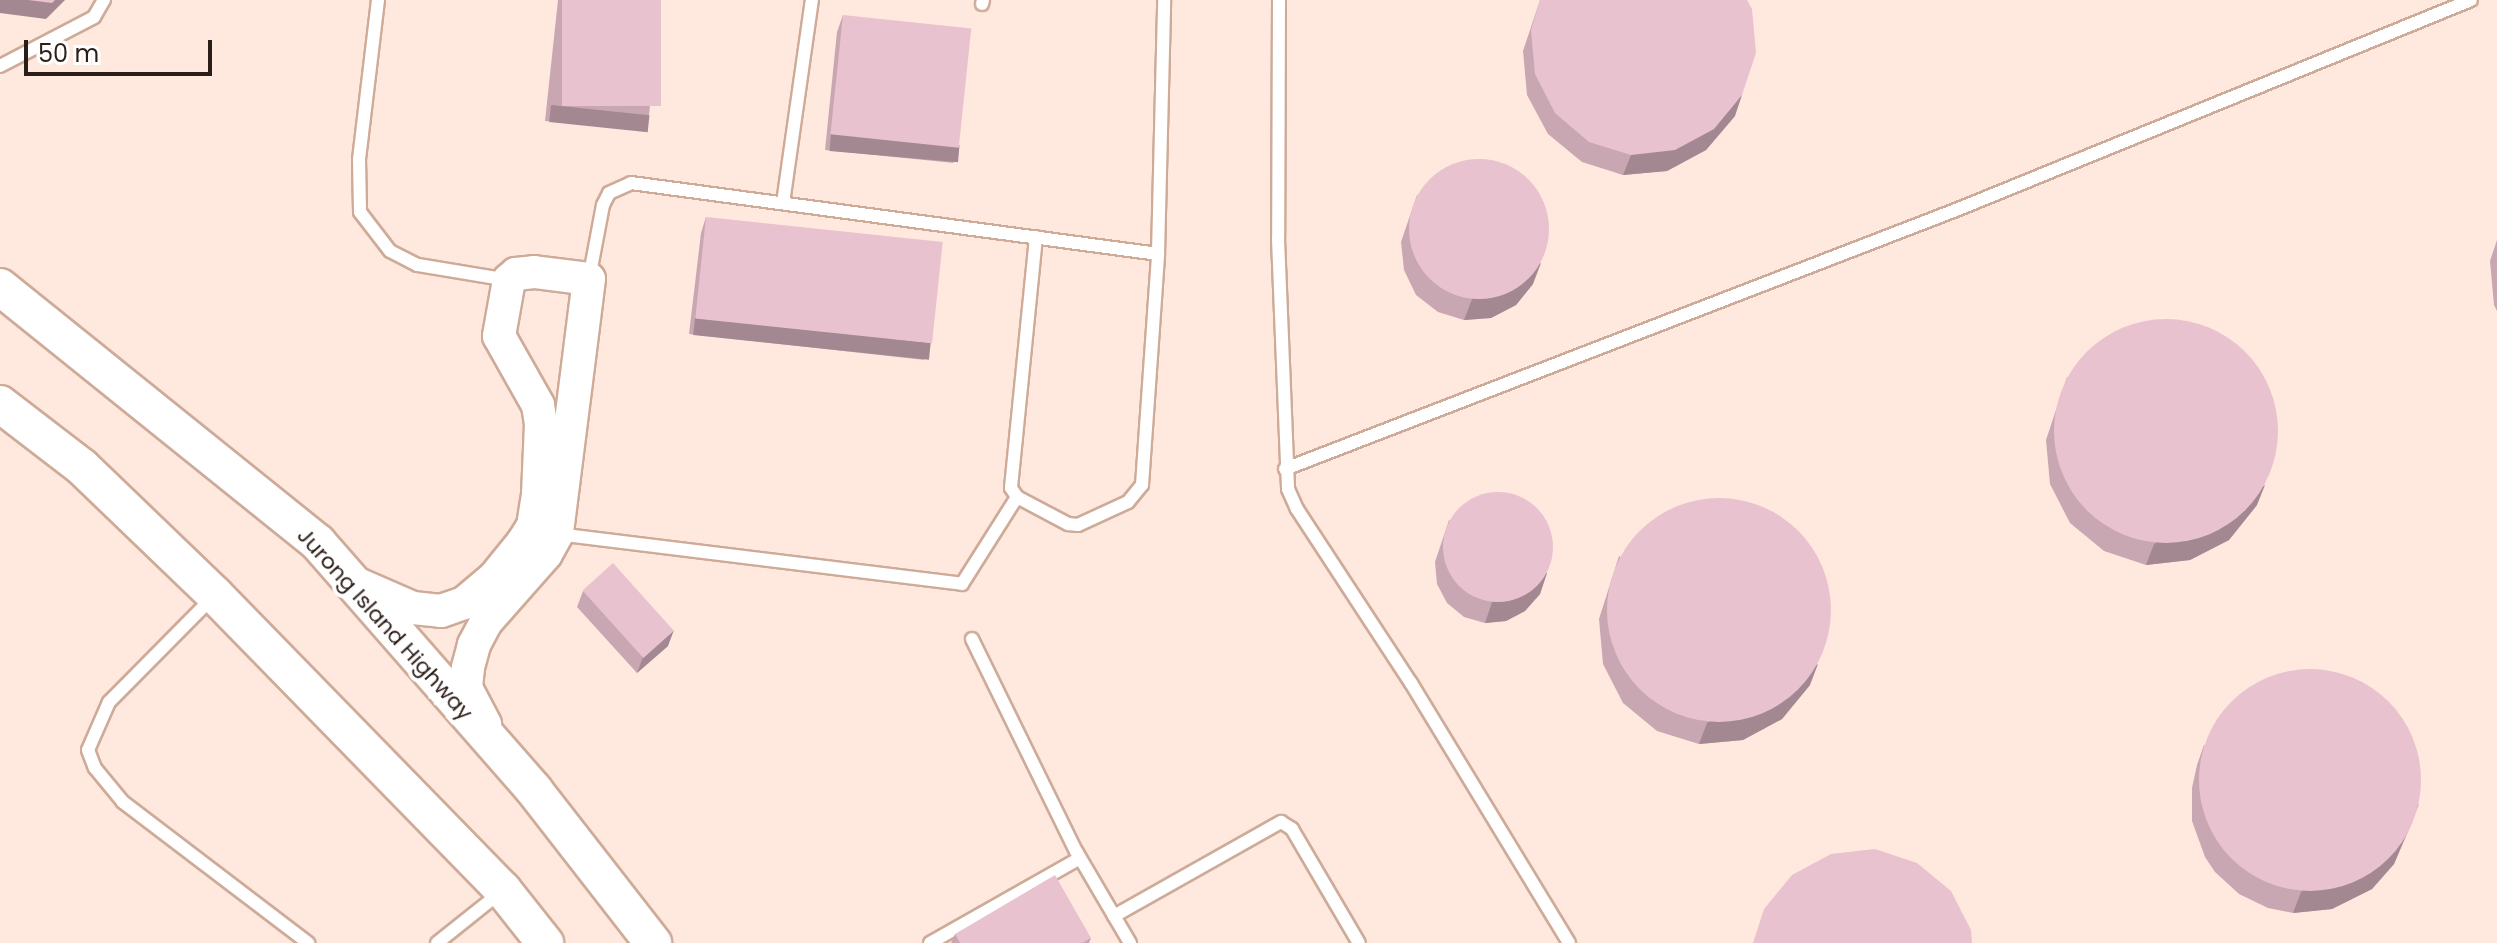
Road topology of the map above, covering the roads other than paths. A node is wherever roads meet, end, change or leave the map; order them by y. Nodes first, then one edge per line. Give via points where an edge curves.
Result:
1 (104, 0) edge
2 (378, 0) edge
3 (812, 0) edge
4 (1164, 0) edge
5 (1279, 0) edge
6 (2471, 0) edge
7 (0, 66) edge
8 (783, 203) junction
9 (1036, 237) junction
10 (1158, 254) junction
11 (589, 279) junction
12 (509, 280) junction
13 (0, 287) edge
14 (0, 404) edge
15 (1285, 469) junction
16 (1017, 497) junction
17 (557, 534) junction
18 (353, 582) junction
19 (215, 595) junction
20 (972, 639) dead end
21 (498, 748) junction
22 (1080, 858) junction
23 (503, 890) junction
24 (1114, 916) junction
25 (1356, 939) edge
26 (308, 943) edge
27 (437, 943) edge
28 (545, 943) edge
29 (653, 943) edge
30 (930, 943) edge
31 (1130, 943) edge
32 (1341, 943) edge
33 (1569, 943) edge

1 - 7 lane via 94,17
2 - 12 lane via 359,159 360,212 390,251 418,265
3 - 8 lane
4 - 10 lane
5 - 15 lane via 1278,239
6 - 15 lane via 1956,210
8 - 9 lane
8 - 11 lane via 631,183 618,186 603,205
9 - 10 lane
9 - 16 lane via 1010,479
10 - 16 lane via 1142,485 1136,495 1078,525
11 - 12 street via 534,272
11 - 17 street
12 - 18 street via 499,336 538,405 541,424 533,526 493,579 464,603 441,611 413,608
13 - 18 main road, Jurong Island Highway via 318,543
14 - 19 main road via 82,467
15 - 33 lane via 1297,509 1411,683
16 - 17 lane via 962,584
17 - 21 street via 486,622 474,645 466,688
18 - 21 main road, Jurong Island Highway
19 - 23 main road
19 - 26 lane via 109,702 88,750 95,768 123,802
20 - 22 lane
21 - 29 main road, Jurong Island Highway
22 - 24 lane
22 - 30 lane
23 - 27 lane
23 - 28 main road
24 - 25 lane via 1281,822 1292,829
24 - 31 lane
25 - 32 lane

